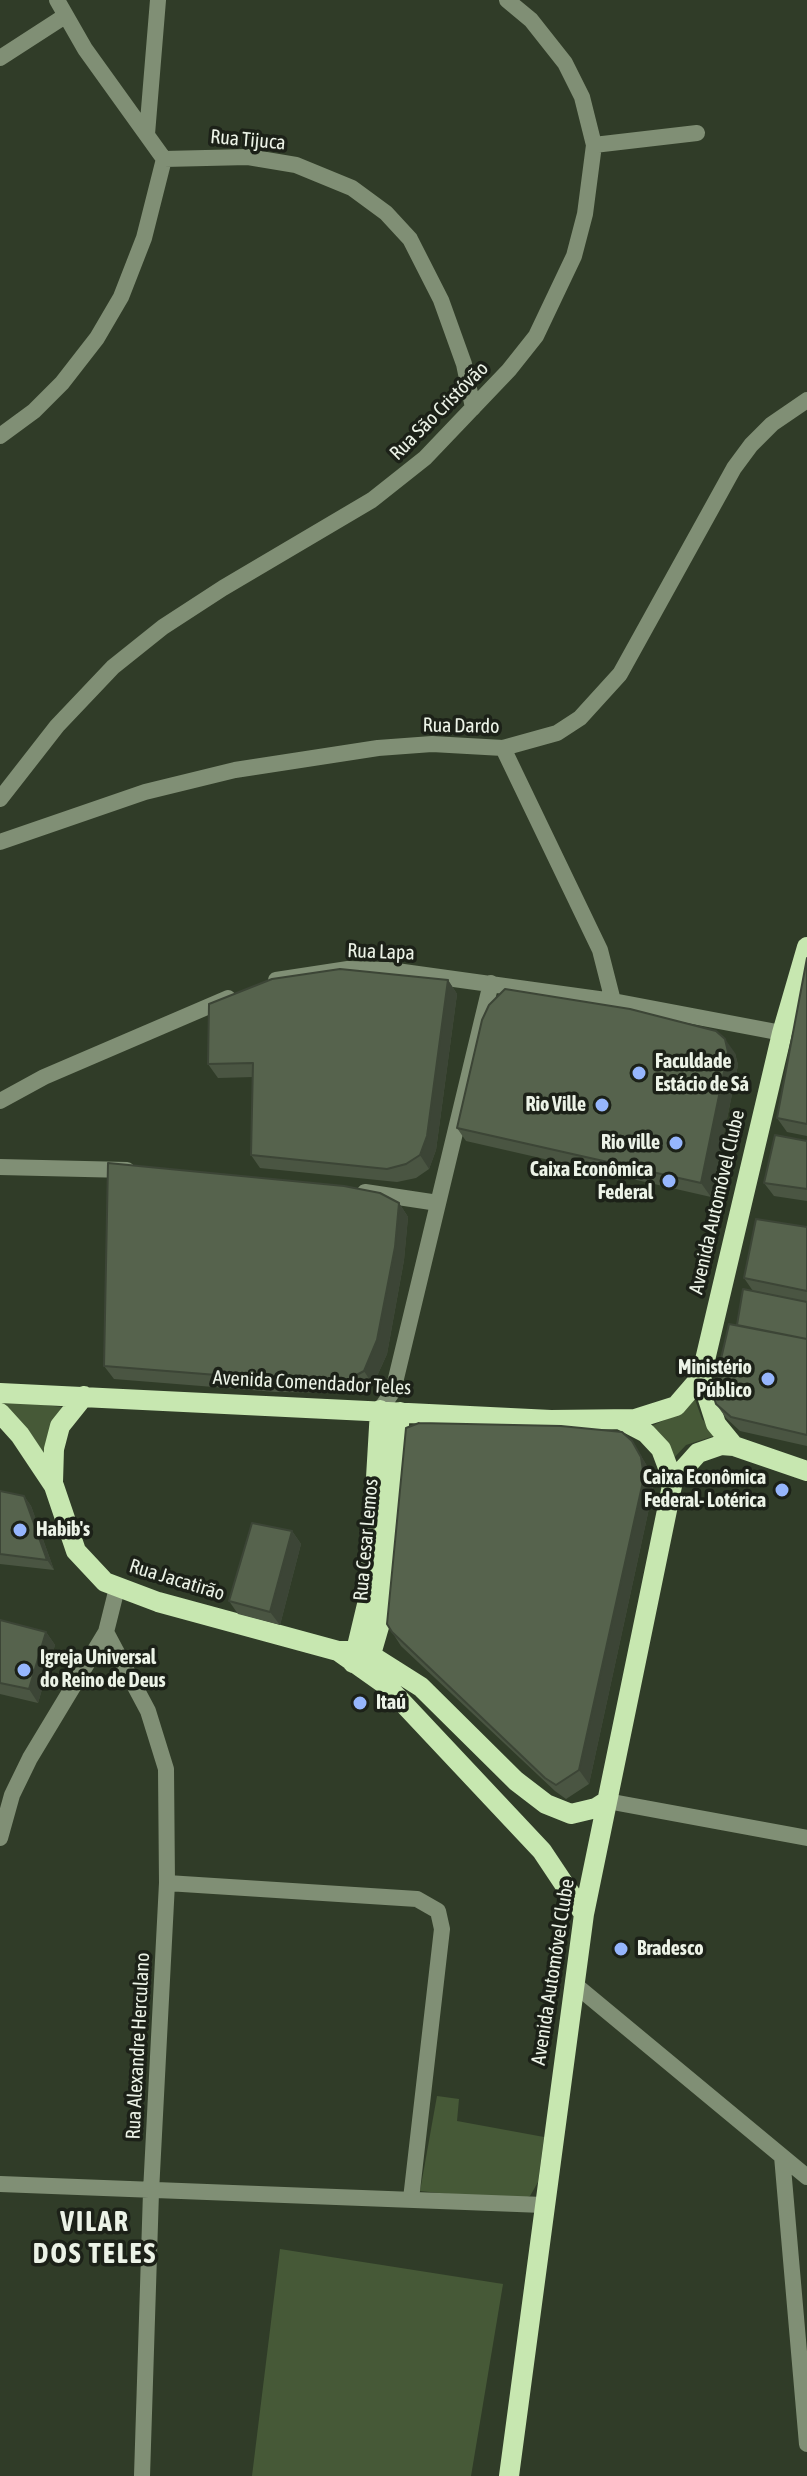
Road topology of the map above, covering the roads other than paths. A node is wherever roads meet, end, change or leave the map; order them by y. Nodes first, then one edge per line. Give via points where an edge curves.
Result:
1 (57, 0) edge
2 (158, 0) edge
3 (507, 0) edge
4 (65, 16) junction
5 (0, 58) edge
6 (697, 133) dead end
7 (147, 134) junction
8 (594, 145) junction
9 (164, 159) junction
10 (807, 400) edge
11 (473, 408) junction
12 (0, 436) edge
13 (503, 748) junction
14 (0, 799) edge
15 (0, 842) edge
16 (807, 948) edge
17 (491, 983) junction
18 (613, 1001) junction
19 (782, 1033) junction
20 (0, 1101) edge
21 (0, 1167) edge
22 (142, 1170) edge
23 (342, 1189) edge
24 (438, 1203) junction
25 (701, 1377) junction
26 (0, 1393) edge
27 (84, 1396) junction
28 (390, 1411) junction
29 (0, 1413) edge
30 (621, 1420) junction
31 (734, 1446) junction
32 (807, 1471) edge
33 (673, 1481) junction
34 (54, 1486) junction
35 (117, 1588) junction
36 (106, 1632) junction
37 (357, 1658) junction
38 (538, 1799) junction
39 (607, 1801) junction
40 (520, 1827) junction
41 (0, 1838) edge
42 (807, 1838) edge
43 (167, 1883) junction
44 (584, 1914) junction
45 (573, 1983) junction
46 (782, 2156) junction
47 (807, 2177) edge
48 (0, 2184) edge
49 (151, 2192) junction
50 (411, 2199) junction
51 (543, 2205) junction
52 (807, 2444) edge
53 (142, 2476) edge
54 (509, 2476) edge

1 - 4 street
2 - 7 street
3 - 8 street, Rua São Cristóvão via 531,20 565,63 582,97
4 - 5 street
4 - 7 street
6 - 8 street
7 - 9 street
8 - 11 street, Rua São Cristóvão via 585,214 556,300 536,336
9 - 11 street, Rua Tijuca via 248,157 296,165 352,188 386,213 410,239 441,300
9 - 12 street via 144,238 121,297 97,338 62,383
10 - 13 street, Rua Dardo via 772,424 734,468 620,674 601,697 557,733
11 - 14 street, Rua São Cristóvão via 425,458 372,500 223,588 113,667 57,726
13 - 15 street, Rua Dardo via 432,744 306,756 145,792
13 - 18 street via 600,950
16 - 19 main road, Avenida Automóvel Clube
17 - 18 street, Rua Lapa
17 - 20 street, Rua Lapa via 389,970 307,974 252,988
17 - 24 street
18 - 19 street, Rua Lapa
19 - 25 main road, Avenida Automóvel Clube
21 - 22 street
23 - 24 street
24 - 28 street
25 - 30 main road, Avenida Comendador Teles via 676,1406
25 - 31 main road via 716,1424
26 - 27 main road, Avenida Comendador Teles
27 - 28 main road, Avenida Comendador Teles
27 - 34 main road via 60,1426 52,1463
28 - 30 main road, Avenida Comendador Teles
28 - 37 main road, Rua Cesar Lemos
29 - 34 main road, Rua Jacatirão
30 - 33 main road via 646,1433 661,1449
31 - 32 main road
31 - 33 main road via 698,1453
33 - 39 main road, Avenida Automóvel Clube
34 - 35 main road, Rua Jacatirão via 76,1551 94,1573
35 - 36 street
35 - 37 main road, Rua Jacatirão
36 - 41 street via 30,1758
36 - 43 street, Rua Alexandre Herculano via 162,1749
37 - 38 main road, Rua Jacatirão via 421,1687
37 - 40 main road, Rua Jacatirão
38 - 39 main road, Rua Jacatirão via 571,1814
38 - 40 main road
39 - 42 street
39 - 44 main road, Avenida Automóvel Clube
40 - 44 main road, Rua Jacatirão via 563,1877
43 - 49 street, Rua Alexandre Herculano
43 - 50 street via 417,1899 438,1911 442,1929
44 - 45 main road, Avenida Automóvel Clube
45 - 46 street
45 - 51 main road, Avenida Automóvel Clube
46 - 47 street
46 - 52 street
48 - 49 street
49 - 50 street
49 - 53 street, Rua Alexandre Herculano
50 - 51 street
51 - 54 main road, Avenida Automóvel Clube

